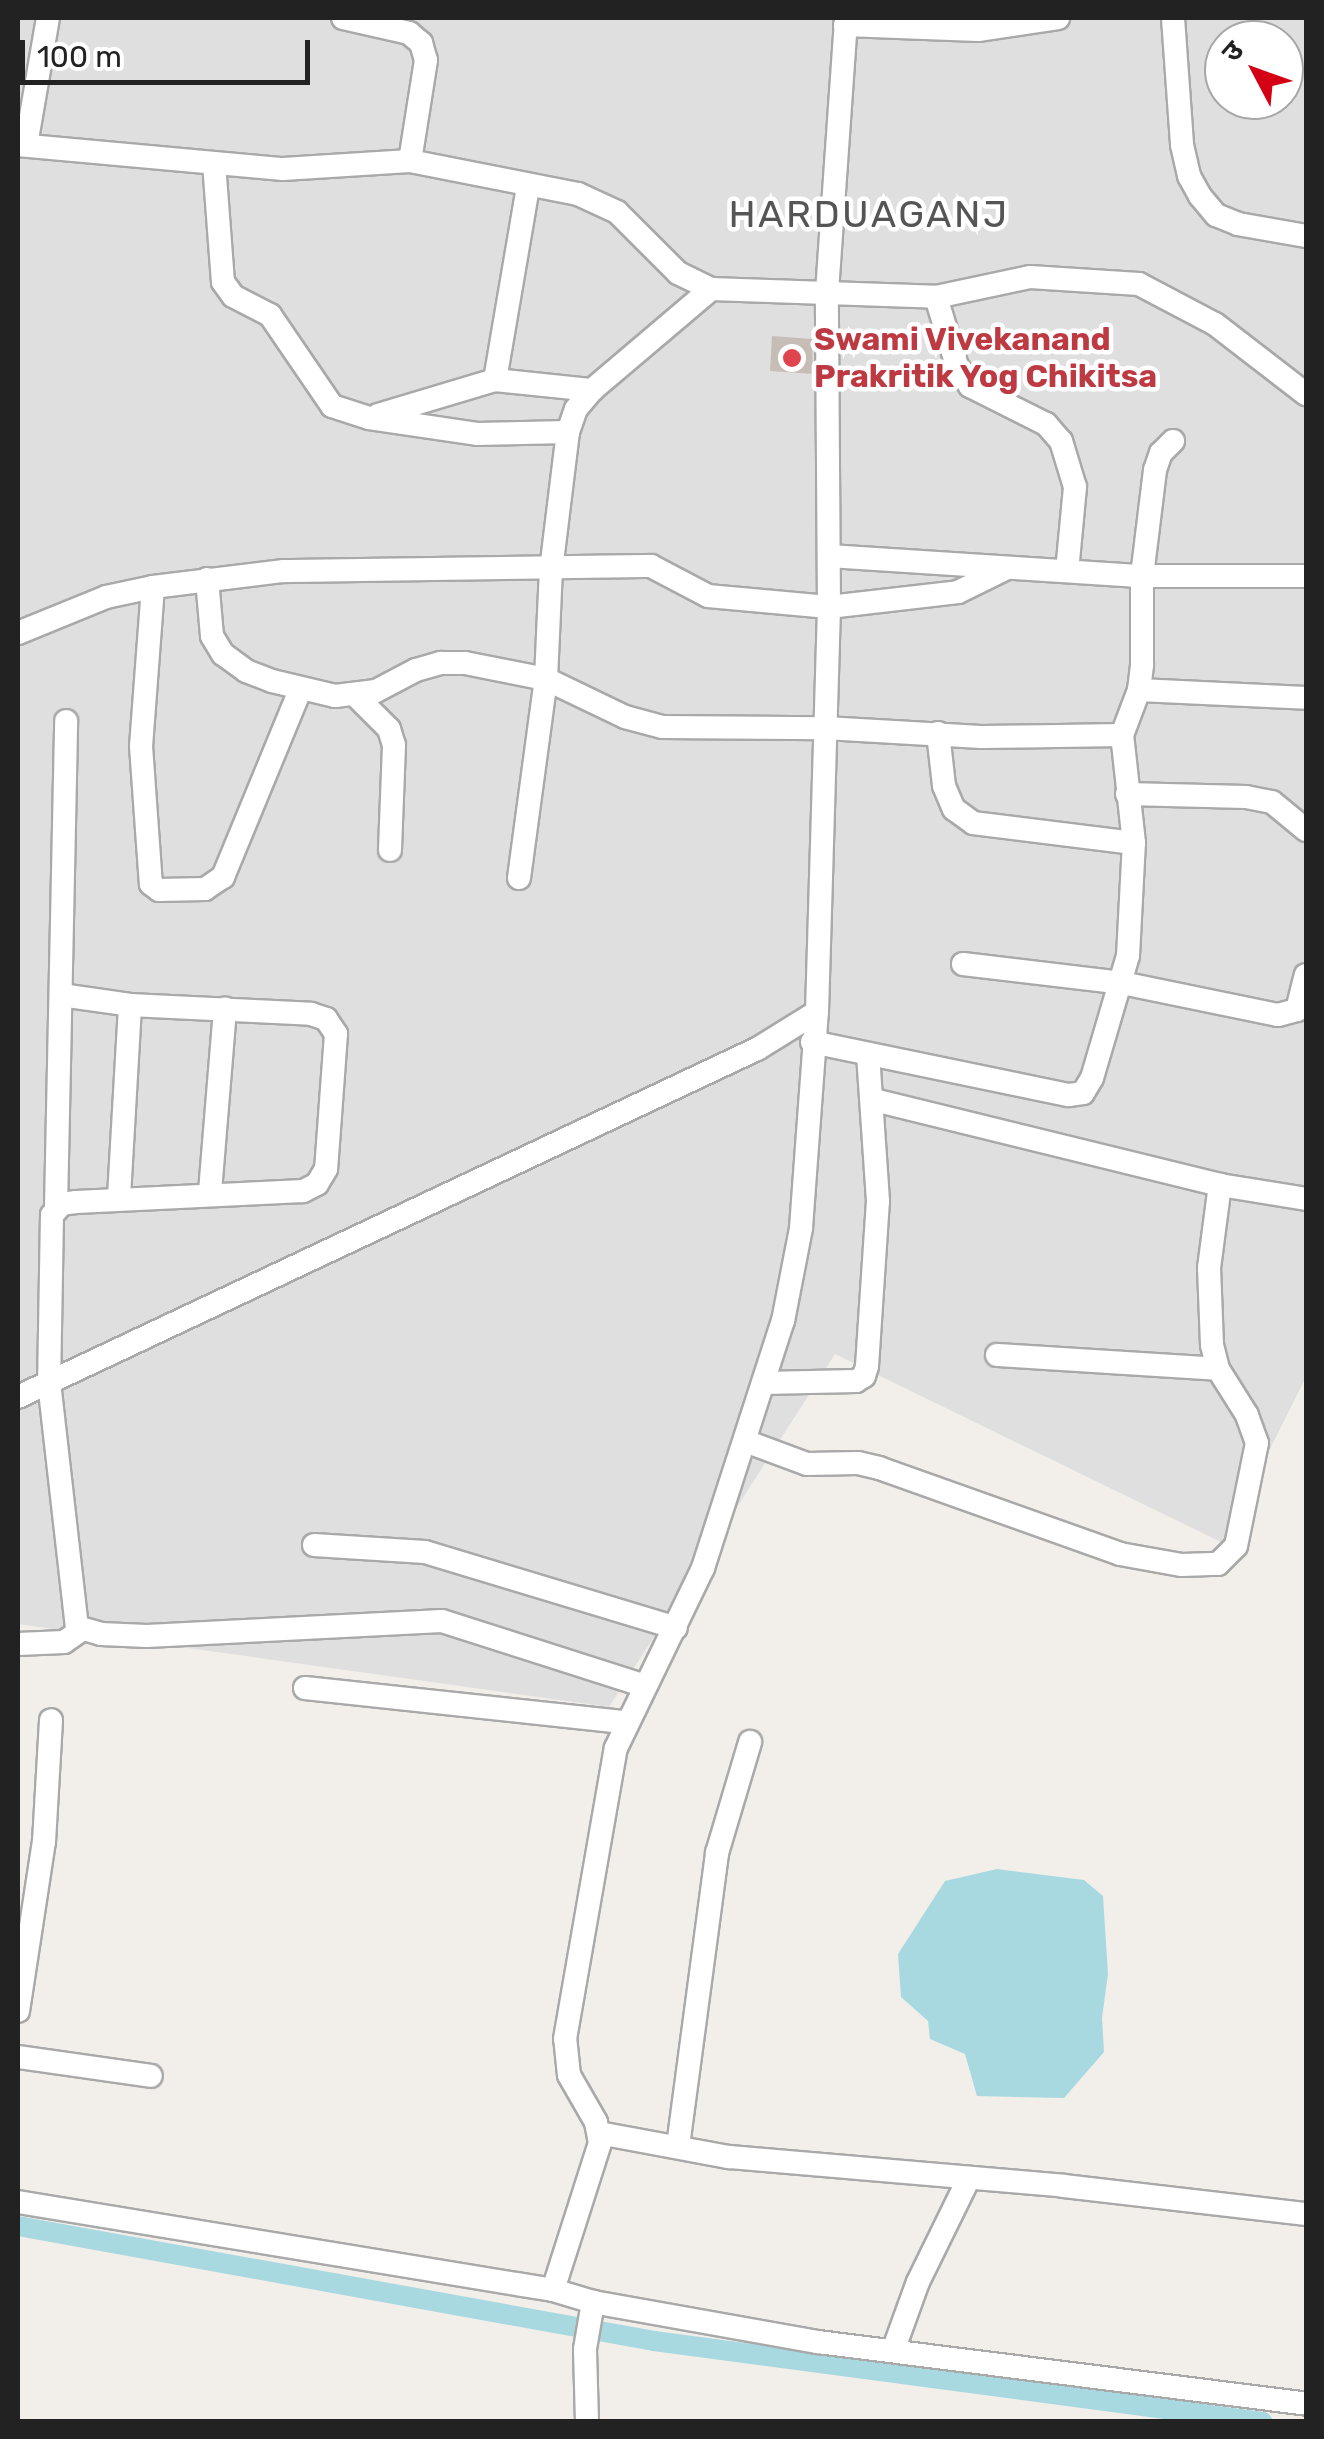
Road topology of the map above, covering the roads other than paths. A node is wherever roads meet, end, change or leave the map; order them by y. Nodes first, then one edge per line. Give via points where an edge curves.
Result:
1 (48, 18) edge
2 (343, 18) edge
3 (1058, 18) edge
4 (1172, 18) edge
5 (846, 21) edge
6 (22, 145) edge
7 (410, 161) junction
8 (214, 163) junction
9 (528, 186) junction
10 (1306, 236) edge
11 (711, 288) junction
12 (827, 292) junction
13 (936, 297) junction
14 (494, 380) junction
15 (592, 390) junction
16 (1306, 394) edge
17 (370, 418) junction
18 (568, 432) junction
19 (1173, 441) dead end
20 (828, 556) junction
21 (1007, 568) junction
22 (551, 570) junction
23 (1067, 572) junction
24 (1142, 576) junction
25 (1306, 576) edge
26 (207, 579) junction
27 (153, 587) junction
28 (829, 607) junction
29 (18, 633) edge
30 (546, 679) junction
31 (301, 688) junction
32 (1139, 690) junction
33 (357, 696) junction
34 (1306, 698) edge
35 (66, 721) dead end
36 (825, 728) junction
37 (938, 733) junction
38 (1122, 735) junction
39 (1128, 794) junction
40 (1306, 830) edge
41 (1134, 843) junction
42 (390, 850) dead end
43 (519, 878) dead end
44 (963, 964) dead end
45 (1306, 975) edge
46 (1122, 984) junction
47 (61, 995) junction
48 (130, 1005) junction
49 (226, 1009) junction
50 (818, 1012) junction
51 (812, 1042) junction
52 (868, 1054) junction
53 (874, 1100) junction
54 (1220, 1184) junction
55 (210, 1192) junction
56 (119, 1197) junction
57 (1306, 1200) edge
58 (56, 1208) junction
59 (997, 1355) dead end
60 (1218, 1369) junction
61 (49, 1382) junction
62 (763, 1383) junction
63 (18, 1397) edge
64 (745, 1441) junction
65 (314, 1545) dead end
66 (676, 1628) junction
67 (80, 1630) junction
68 (18, 1644) edge
69 (643, 1685) junction
70 (305, 1688) dead end
71 (51, 1720) dead end
72 (625, 1722) junction
73 (750, 1742) dead end
74 (18, 2012) edge
75 (18, 2057) edge
76 (151, 2076) dead end
77 (599, 2133) junction
78 (678, 2146) junction
79 (969, 2178) junction
80 (18, 2202) edge
81 (1306, 2214) edge
82 (553, 2290) junction
83 (592, 2307) junction
84 (893, 2351) junction
85 (1306, 2404) edge
86 (587, 2422) edge

1 - 6 street
2 - 7 street via 410,33 421,44 426,60
3 - 5 street via 978,30
4 - 10 street via 1182,144 1200,196 1216,215 1238,224
5 - 12 street
6 - 8 street
7 - 8 street via 284,169
7 - 9 street
8 - 17 street via 228,291 270,315 332,406
9 - 11 street via 604,203 678,273
9 - 14 street
11 - 12 street
11 - 15 street
12 - 13 street
12 - 20 street
13 - 16 street via 1030,277 1139,284 1215,324
13 - 23 street via 957,366 970,386 1046,424 1061,441 1075,487
14 - 15 street
14 - 17 street
15 - 18 street
17 - 18 street via 478,434
18 - 22 street
19 - 24 street via 1155,470
20 - 21 street
20 - 28 street
21 - 23 street
21 - 28 street via 958,592
22 - 26 street
22 - 28 street via 651,566 708,596
22 - 30 street
23 - 24 street
24 - 25 street
24 - 32 street
26 - 27 street
26 - 31 street via 212,636 224,654 246,671
27 - 29 street
27 - 31 street via 142,789 148,874 159,890 205,889 223,878
28 - 36 street
30 - 33 street via 441,663
30 - 36 street via 625,717 663,727
30 - 43 street
31 - 33 street
32 - 34 street
32 - 38 street
33 - 42 street via 394,745
35 - 47 street
36 - 37 street
36 - 50 street
37 - 38 street
37 - 41 street via 944,786 954,809 973,823
38 - 39 street
39 - 40 street via 1272,802
39 - 41 street
41 - 46 street
44 - 46 street
45 - 46 street via 1297,1010 1289,1015
46 - 52 street via 1082,1093
47 - 48 street
47 - 58 street
48 - 49 street
48 - 56 street
49 - 55 street
49 - 55 street via 310,1014 326,1019 336,1034 326,1169 304,1191
50 - 51 street
50 - 61 street via 757,1049
51 - 52 street
51 - 62 street via 812,1130 801,1228
52 - 53 street
53 - 54 street
53 - 62 street via 878,1201 864,1376
54 - 57 street
54 - 60 street via 1210,1268
55 - 56 street
56 - 58 street
58 - 61 street via 50,1226
59 - 60 street
60 - 64 street via 1257,1443 1236,1546 1218,1564 1182,1566 1120,1554 880,1468 806,1464
61 - 63 street
61 - 67 street
62 - 64 street
64 - 66 street
65 - 66 street via 425,1552
66 - 69 street
67 - 68 street via 64,1642
67 - 69 street via 147,1636 442,1620
69 - 72 street
70 - 72 street
71 - 74 street via 44,1842
72 - 77 street via 565,2039 569,2075
73 - 78 street via 717,1853
75 - 76 street
77 - 78 street
77 - 82 street via 591,2179
78 - 79 street via 729,2157
79 - 81 street
79 - 84 street
80 - 82 street
82 - 83 street
83 - 84 street
83 - 86 street
84 - 85 street

